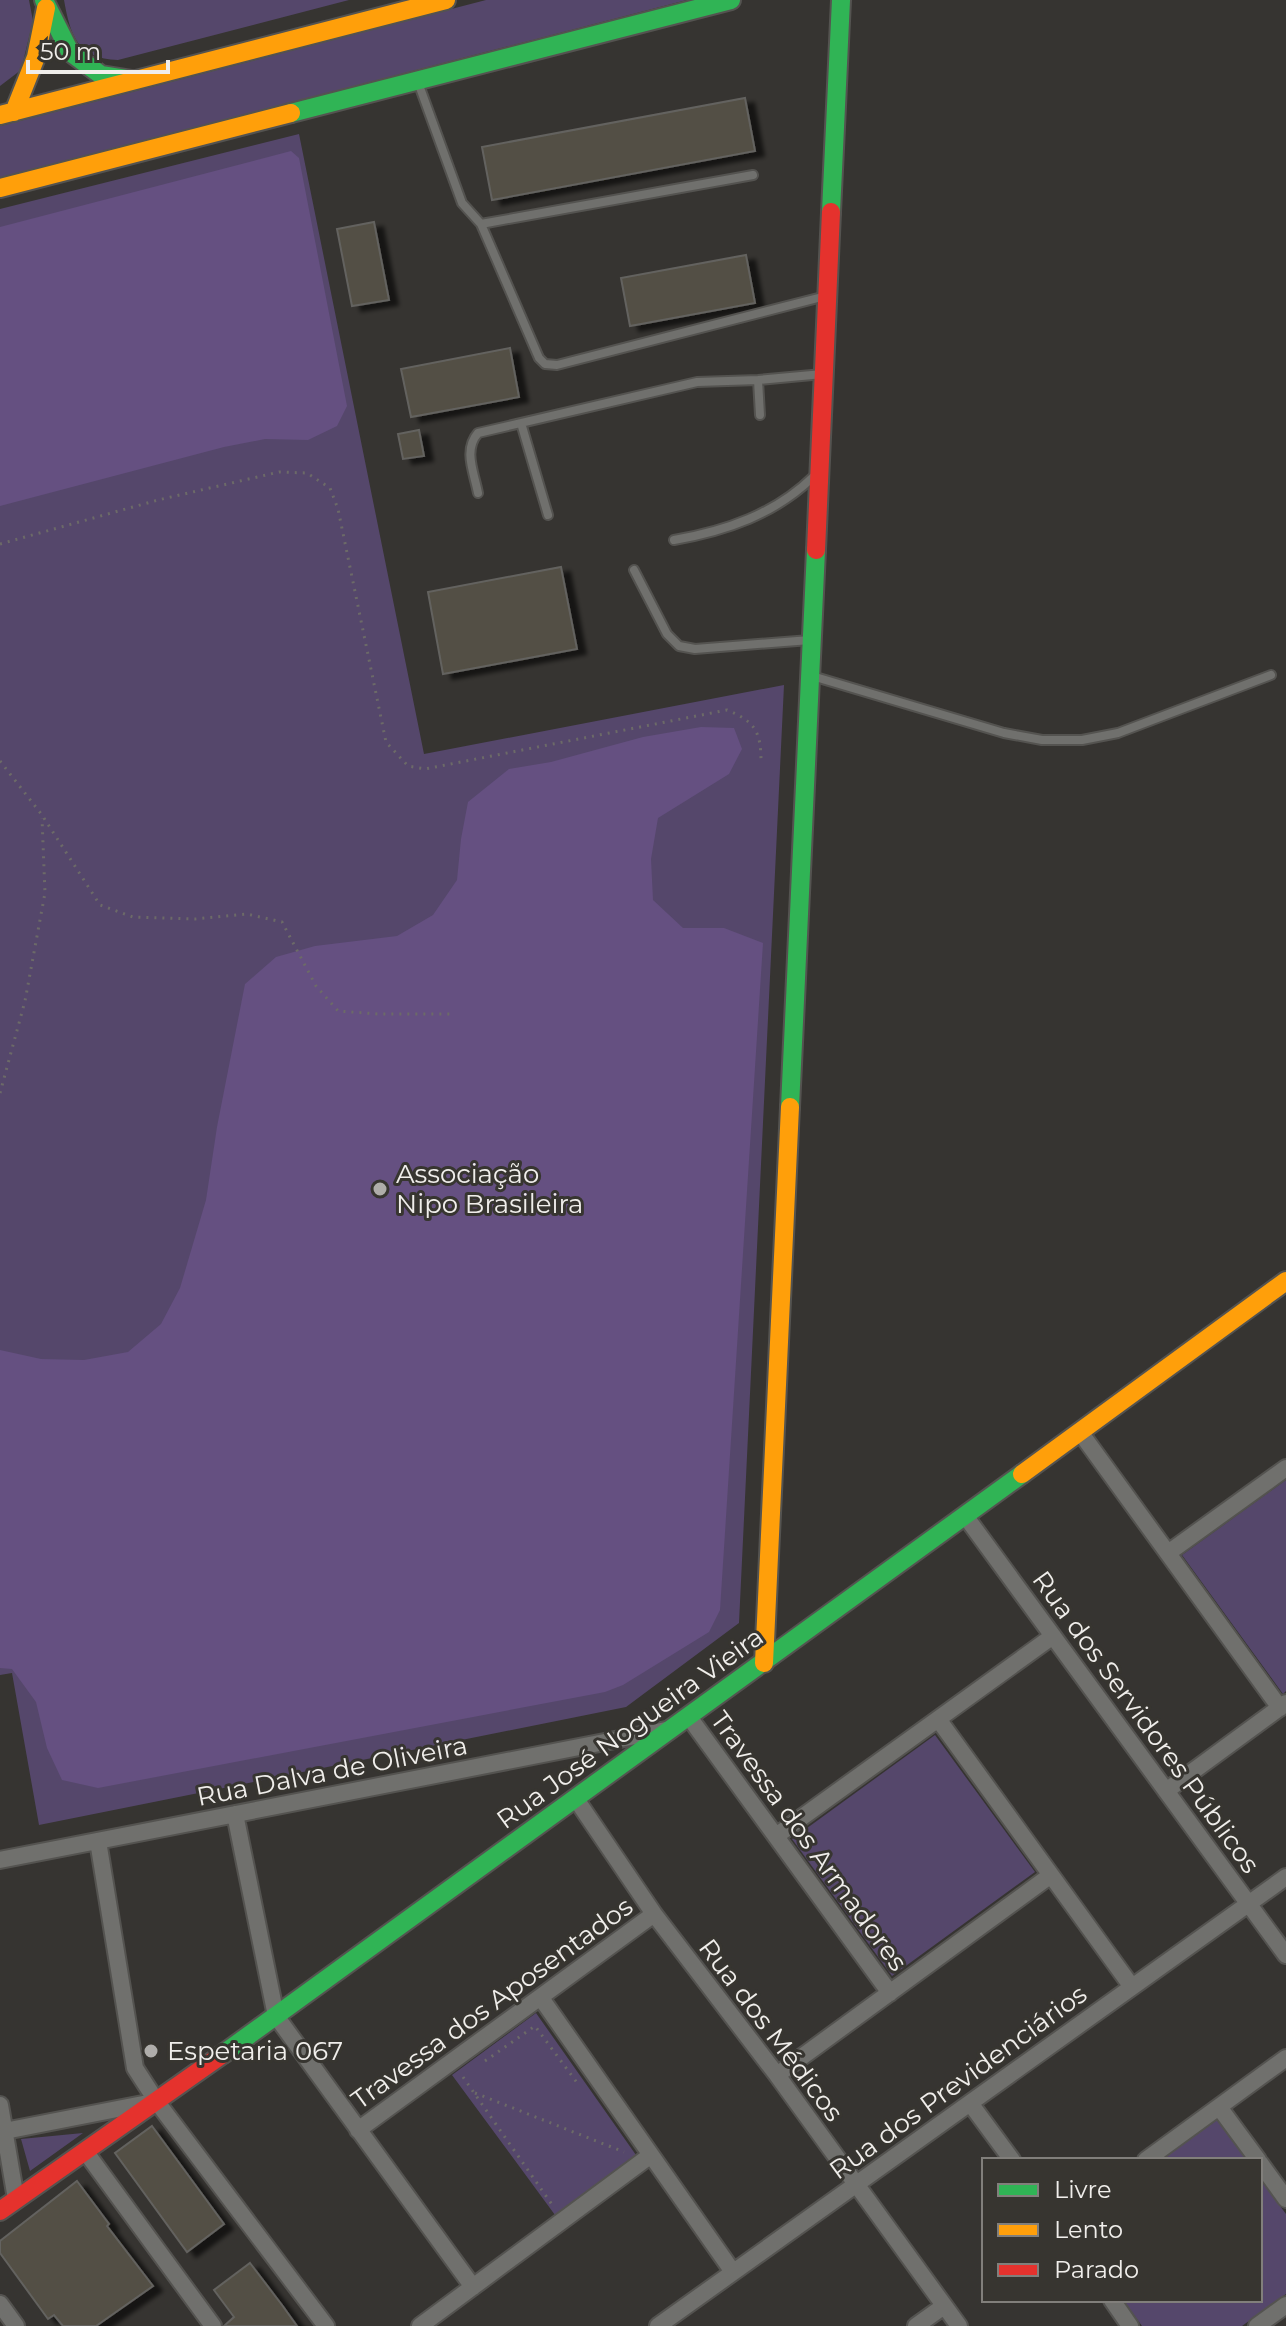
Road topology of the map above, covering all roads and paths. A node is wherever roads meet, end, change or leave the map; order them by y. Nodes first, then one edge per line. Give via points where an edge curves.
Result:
1 (446, 0) edge
2 (731, 0) edge
3 (841, 0) edge
4 (45, 4) edge
5 (135, 80) junction
6 (417, 80) junction
7 (7, 113) edge
8 (753, 175) dead end
9 (0, 188) edge
10 (481, 224) junction
11 (827, 296) junction
12 (823, 374) junction
13 (758, 380) junction
14 (760, 415) dead end
15 (521, 423) junction
16 (819, 471) junction
17 (478, 493) dead end
18 (548, 515) dead end
19 (674, 540) dead end
20 (0, 544) edge
21 (634, 570) dead end
22 (811, 640) junction
23 (1271, 675) dead end
24 (810, 676) junction
25 (0, 761) edge
26 (761, 763) dead end
27 (42, 815) junction
28 (450, 1014) dead end
29 (0, 1093) edge
30 (1286, 1281) edge
31 (1080, 1432) junction
32 (1286, 1468) edge
33 (966, 1517) junction
34 (1168, 1553) junction
35 (1053, 1636) junction
36 (764, 1663) junction
37 (1283, 1706) edge
38 (938, 1719) junction
39 (682, 1723) junction
40 (1166, 1791) junction
41 (576, 1799) junction
42 (235, 1814) junction
43 (776, 1836) junction
44 (98, 1841) junction
45 (0, 1860) edge
46 (1051, 1875) junction
47 (1286, 1877) edge
48 (1249, 1903) junction
49 (654, 1914) junction
50 (1286, 1955) edge
51 (1132, 1987) junction
52 (890, 1993) junction
53 (541, 1998) junction
54 (276, 2016) junction
55 (1286, 2058) edge
56 (474, 2069) dead end
57 (777, 2075) junction
58 (462, 2077) dead end
59 (578, 2084) dead end
60 (473, 2093) junction
61 (157, 2102) junction
62 (970, 2103) junction
63 (0, 2105) edge
64 (1219, 2107) junction
65 (358, 2130) junction
66 (2, 2132) edge
67 (621, 2142) dead end
68 (85, 2151) junction
69 (624, 2152) junction
70 (651, 2155) junction
71 (1011, 2158) edge
72 (1149, 2158) edge
73 (1257, 2158) edge
74 (618, 2160) dead end
75 (1262, 2165) edge
76 (856, 2184) junction
77 (16, 2199) junction
78 (1286, 2199) edge
79 (0, 2211) edge
80 (544, 2213) dead end
81 (733, 2272) junction
82 (473, 2287) junction
83 (1113, 2302) edge
84 (0, 2304) edge
85 (1286, 2305) edge
86 (944, 2306) junction
87 (16, 2326) edge
88 (213, 2326) edge
89 (326, 2326) edge
90 (420, 2326) edge
91 (658, 2326) edge
92 (916, 2326) edge
93 (959, 2326) edge
94 (1130, 2326) edge
95 (1257, 2326) edge

1 - 5 street
2 - 6 street
3 - 11 street
4 - 5 street via 70,52 101,75
4 - 7 street via 36,57
5 - 7 street
6 - 9 street
6 - 10 lane via 462,203
8 - 10 lane
10 - 11 lane via 545,364
11 - 12 street
12 - 13 lane
12 - 16 street
13 - 14 lane
13 - 15 lane via 697,382
15 - 17 lane via 478,433 471,441
15 - 18 lane
16 - 19 lane via 763,513 709,534
16 - 22 street
20 - 26 path via 188,493 279,472 307,473 330,488 338,509 386,742 408,766 425,769 727,710 749,720 761,742
21 - 22 lane via 667,634 679,646
22 - 24 street
23 - 24 lane via 1118,733 1082,740 1004,733
24 - 36 street
25 - 27 path
27 - 28 path via 100,905 133,917 247,914 282,922 316,986 338,1011
27 - 29 path via 45,893 25,1001
30 - 31 street, Rua José Nogueira Vieira
31 - 33 street, Rua José Nogueira Vieira
31 - 34 street
32 - 34 street
33 - 35 street, Rua dos Servidores Públicos
33 - 36 street, Rua José Nogueira Vieira
34 - 37 street
35 - 38 street
35 - 40 street, Rua dos Servidores Públicos
36 - 39 street, Rua José Nogueira Vieira
37 - 40 street
38 - 43 street
38 - 46 street
39 - 41 street, Rua José Nogueira Vieira
39 - 42 street, Rua Dalva de Oliveira
39 - 43 street, Travessa dos Armadores
40 - 48 street, Rua dos Servidores Públicos
41 - 49 street, Rua dos Médicos
41 - 54 street, Rua José Nogueira Vieira
42 - 44 street, Rua Dalva de Oliveira
42 - 54 street
43 - 52 street, Travessa dos Armadores
44 - 45 street, Rua Dalva de Oliveira
44 - 61 street via 135,2068
46 - 51 street
46 - 52 street
47 - 48 street, Rua dos Previdenciários
48 - 50 street, Rua dos Servidores Públicos
48 - 51 street, Rua dos Previdenciários
49 - 53 street, Travessa dos Aposentados
49 - 57 street, Rua dos Médicos
51 - 62 street, Rua dos Previdenciários
52 - 57 street
53 - 65 street, Travessa dos Aposentados
53 - 70 street
54 - 61 street, Rua José Nogueira Vieira
54 - 65 street
55 - 64 street
56 - 59 path via 535,2026
57 - 76 street, Rua dos Médicos
58 - 60 path
60 - 69 path
60 - 80 path via 555,2205
61 - 66 street
61 - 68 street, Rua José Nogueira Vieira
61 - 89 street
62 - 71 street
62 - 76 street, Rua dos Previdenciários
63 - 66 street
64 - 72 street
64 - 73 street
65 - 82 street
66 - 77 street
67 - 69 path
68 - 77 street, Rua José Nogueira Vieira
68 - 88 street
69 - 74 path
70 - 81 street
70 - 82 street
75 - 78 street
76 - 81 street, Rua dos Previdenciários
76 - 86 street, Rua dos Médicos
77 - 79 street, Rua José Nogueira Vieira
81 - 91 street, Rua dos Previdenciários
82 - 90 street
83 - 94 street
84 - 87 street
85 - 95 street
86 - 92 street
86 - 93 street, Rua dos Médicos

